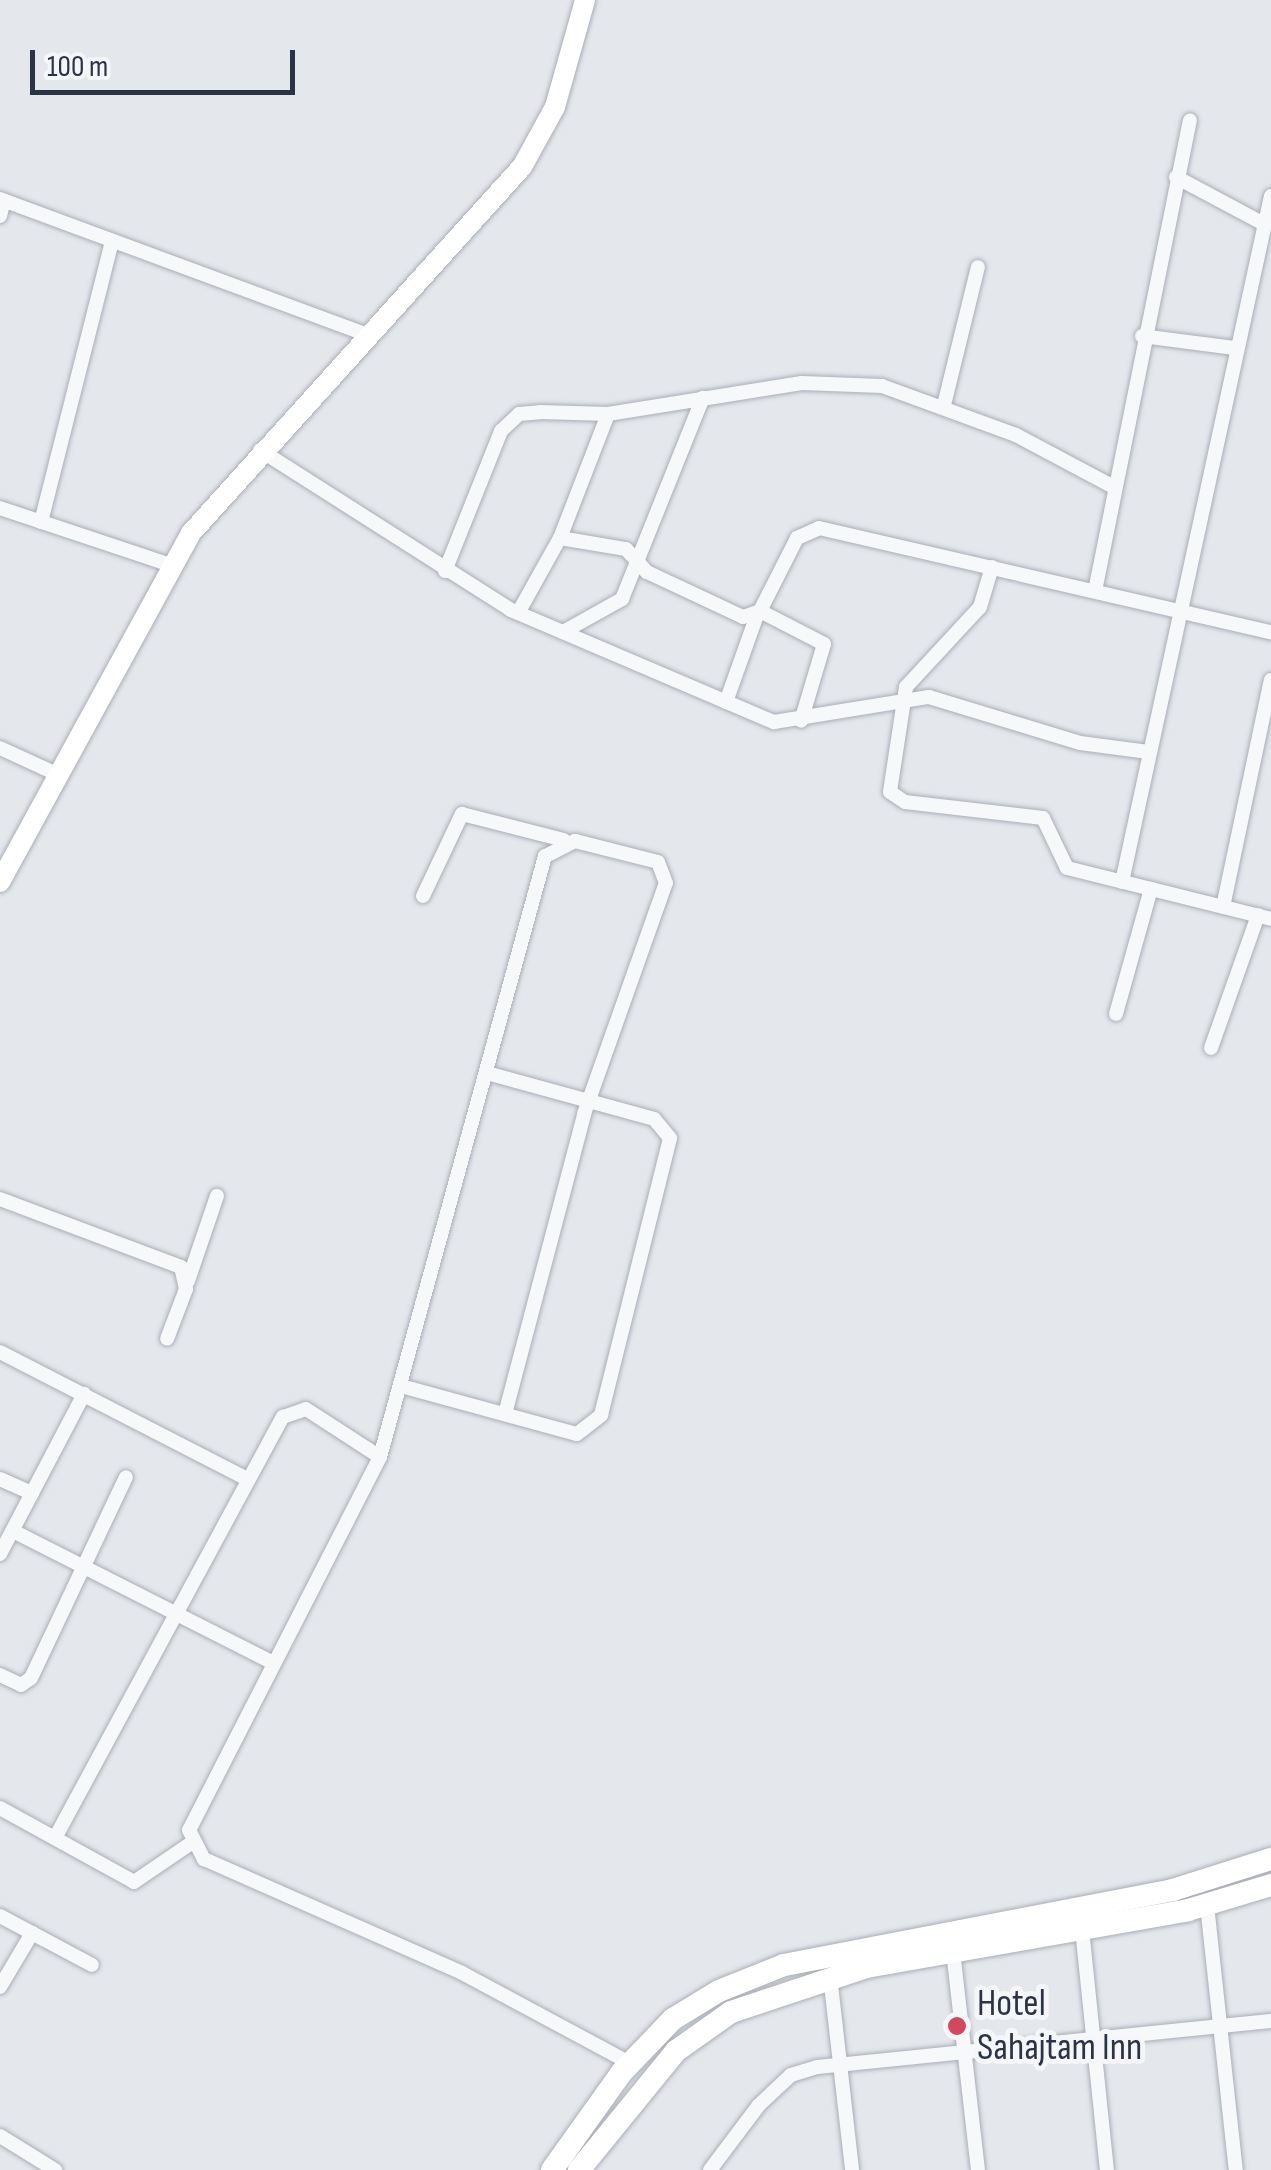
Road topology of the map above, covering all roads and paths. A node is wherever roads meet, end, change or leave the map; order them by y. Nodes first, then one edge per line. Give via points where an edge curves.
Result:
1 (585, 0) edge
2 (1190, 121) dead end
3 (1176, 177) junction
4 (1271, 196) edge
5 (1, 205) edge
6 (1264, 224) junction
7 (112, 241) junction
8 (978, 267) dead end
9 (370, 336) junction
10 (1142, 336) junction
11 (1235, 348) junction
12 (703, 398) junction
13 (944, 405) junction
14 (608, 414) junction
15 (260, 450) junction
16 (1112, 486) junction
17 (0, 508) edge
18 (41, 522) junction
19 (560, 538) junction
20 (637, 561) junction
21 (173, 566) junction
22 (992, 567) junction
23 (445, 570) junction
24 (1095, 591) junction
25 (1175, 610) junction
26 (518, 613) junction
27 (759, 613) junction
28 (564, 632) junction
29 (1271, 632) edge
30 (1271, 680) edge
31 (902, 701) junction
32 (726, 702) junction
33 (800, 722) junction
34 (0, 748) edge
35 (1148, 752) junction
36 (58, 775) junction
37 (566, 841) junction
38 (0, 882) edge
39 (1122, 882) junction
40 (1152, 889) junction
41 (423, 896) dead end
42 (1223, 907) junction
43 (1264, 917) edge
44 (1116, 1014) dead end
45 (1211, 1048) dead end
46 (488, 1074) junction
47 (592, 1100) junction
48 (217, 1196) dead end
49 (0, 1199) edge
50 (188, 1282) junction
51 (167, 1340) dead end
52 (0, 1352) edge
53 (401, 1386) junction
54 (84, 1394) junction
55 (505, 1414) junction
56 (380, 1457) junction
57 (126, 1477) dead end
58 (0, 1479) edge
59 (247, 1479) junction
60 (32, 1494) junction
61 (13, 1531) junction
62 (0, 1554) edge
63 (85, 1568) junction
64 (175, 1614) junction
65 (273, 1663) junction
66 (0, 1675) edge
67 (0, 1808) edge
68 (55, 1838) junction
69 (190, 1844) junction
70 (1271, 1859) edge
71 (1271, 1886) edge
72 (1207, 1905) junction
73 (0, 1916) edge
74 (1082, 1929) junction
75 (32, 1933) junction
76 (953, 1951) junction
77 (92, 1965) dead end
78 (830, 1976) junction
79 (0, 1987) edge
80 (1271, 2020) edge
81 (1221, 2028) junction
82 (1093, 2038) junction
83 (963, 2049) junction
84 (840, 2062) junction
85 (630, 2063) junction
86 (0, 2136) edge
87 (32, 2164) edge
88 (56, 2170) edge
89 (552, 2170) edge
90 (579, 2170) edge
91 (710, 2170) edge
92 (852, 2170) edge
93 (978, 2170) edge
94 (1108, 2170) edge
95 (1236, 2170) edge

1 - 9 street via 555,106 522,167
2 - 3 street
3 - 6 street
3 - 10 street
4 - 6 street
5 - 7 street
6 - 11 street
7 - 9 street
7 - 18 street
8 - 13 street
9 - 15 street
10 - 11 street
10 - 16 street
11 - 25 street
12 - 13 street via 843,382
12 - 14 street
12 - 20 street
13 - 16 street
14 - 19 street
14 - 23 street via 508,420
15 - 21 street
15 - 23 street
16 - 24 street
17 - 18 street
18 - 21 street
19 - 20 street via 612,544
19 - 26 street
20 - 27 street via 743,618
20 - 28 street via 619,604
21 - 36 street
22 - 24 street
22 - 27 street via 810,529
22 - 31 street via 984,601 916,670
23 - 26 street
24 - 25 street
25 - 29 street
25 - 35 street
26 - 28 street
27 - 32 street
27 - 33 street via 824,644
28 - 32 street
30 - 42 street
31 - 33 street
31 - 35 street via 940,699 1080,743
31 - 39 street via 894,796 1043,818 1061,864
32 - 33 street via 774,722
34 - 36 street
35 - 39 street
36 - 38 street
37 - 41 street via 462,814
37 - 46 street via 545,856
37 - 47 street via 658,862 667,876
39 - 40 street
40 - 42 street
40 - 44 street
42 - 43 street
43 - 45 street
46 - 47 street
46 - 53 street
47 - 55 street
47 - 55 street via 654,1120 671,1151 601,1416 577,1434
48 - 50 street
49 - 50 street via 173,1262
50 - 51 street
52 - 54 street
53 - 55 street
53 - 56 street
54 - 59 street
54 - 60 street
56 - 59 street via 299,1407 282,1416
56 - 65 street
57 - 63 street
58 - 60 street
59 - 64 street
60 - 61 street
61 - 62 street
61 - 63 street
63 - 64 street
63 - 66 street via 29,1681
64 - 65 street
64 - 68 street
65 - 69 street via 190,1820
67 - 68 street
68 - 69 street via 134,1882
69 - 85 street via 204,1860 462,1973
70 - 85 main road via 1174,1890 784,1965 673,2020
71 - 72 main road
72 - 74 main road
72 - 81 street
73 - 75 street
74 - 76 main road
74 - 82 street
75 - 77 street
75 - 79 street
76 - 78 main road
76 - 83 street
78 - 84 street
78 - 90 main road via 731,2012 676,2051
80 - 81 street
81 - 82 street
81 - 95 street
82 - 83 street
82 - 94 street
83 - 84 street
83 - 93 street
84 - 91 street via 791,2074
84 - 92 street
85 - 89 main road
86 - 87 street
87 - 88 street

